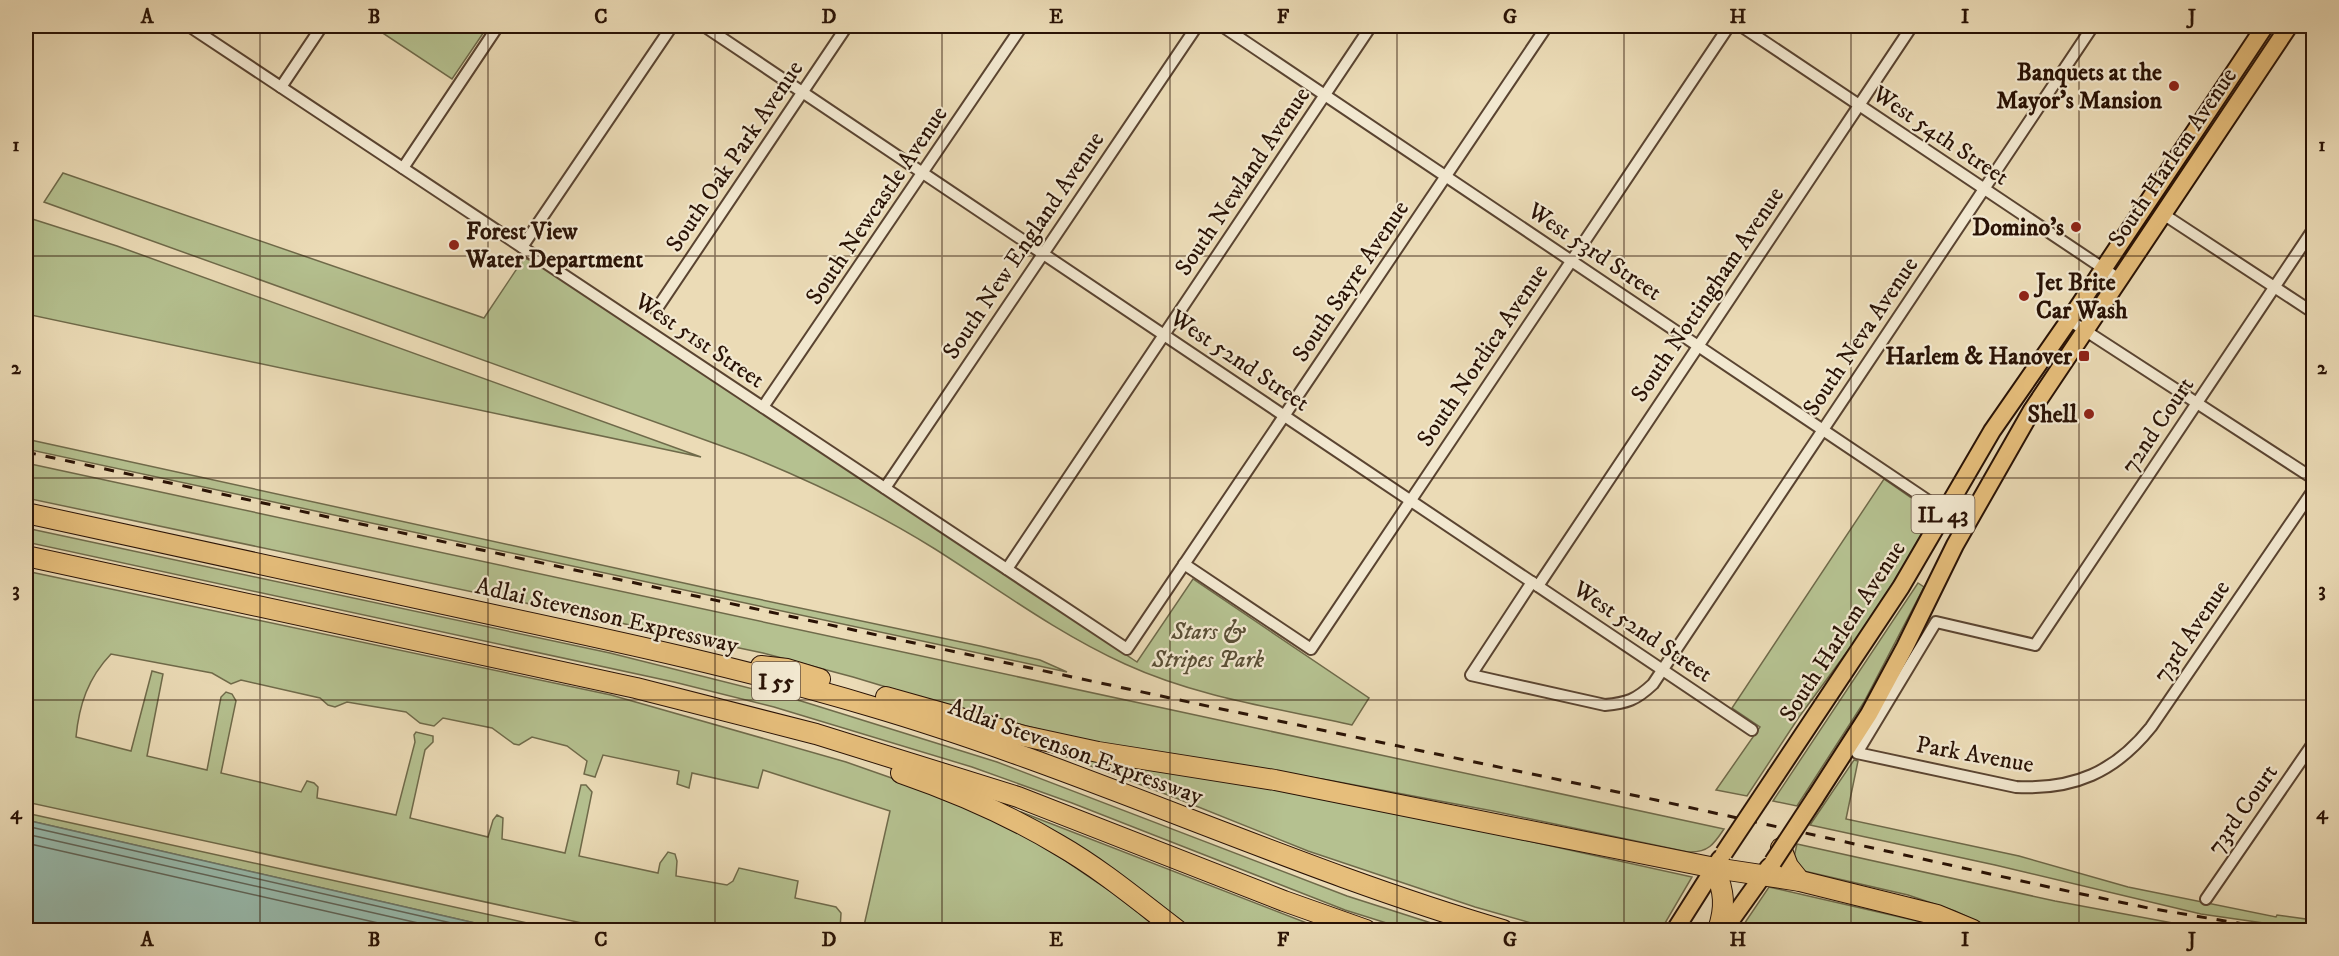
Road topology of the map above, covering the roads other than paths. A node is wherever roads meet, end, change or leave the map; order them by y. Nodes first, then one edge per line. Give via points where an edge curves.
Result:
1 (189, 26) edge
2 (322, 26) edge
3 (498, 26) edge
4 (672, 26) edge
5 (704, 26) edge
6 (847, 26) edge
7 (1022, 26) edge
8 (1197, 26) edge
9 (1222, 26) edge
10 (1371, 26) edge
11 (1547, 26) edge
12 (1729, 26) edge
13 (1741, 26) edge
14 (1912, 26) edge
15 (2093, 26) edge
16 (2265, 26) edge
17 (2289, 26) edge
18 (281, 87) junction
19 (803, 92) junction
20 (1325, 94) junction
21 (1859, 105) junction
22 (403, 168) junction
23 (924, 173) junction
24 (1447, 176) junction
25 (1984, 189) junction
26 (2163, 214) junction
27 (2313, 228) edge
28 (522, 247) junction
29 (1043, 253) junction
30 (1571, 261) junction
31 (2102, 269) junction
32 (2119, 279) junction
33 (2274, 287) junction
34 (656, 310) dead end
35 (2313, 313) edge
36 (2069, 320) junction
37 (2084, 331) junction
38 (1165, 335) junction
39 (1698, 345) junction
40 (2197, 404) junction
41 (763, 407) junction
42 (1284, 415) junction
43 (1823, 429) junction
44 (2313, 479) edge
45 (885, 488) junction
46 (2313, 489) edge
47 (1410, 500) junction
48 (1945, 512) junction
49 (26, 513) edge
50 (26, 556) edge
51 (1184, 564) junction
52 (1006, 569) junction
53 (1535, 584) junction
54 (1127, 649) joint
55 (680, 655) junction
56 (1663, 670) junction
57 (1471, 675) joint
58 (738, 712) junction
59 (1752, 730) dead end
60 (2313, 742) edge
61 (1857, 753) joint
62 (2086, 778) joint
63 (1719, 861) junction
64 (1776, 863) junction
65 (1800, 881) junction
66 (2205, 899) dead end
67 (1177, 930) edge
68 (1366, 930) edge
69 (1503, 930) edge
70 (1674, 930) edge
71 (1718, 930) edge
72 (1724, 930) edge
73 (1973, 930) edge

1 - 18 street, West 51st Street
2 - 18 street
3 - 22 street
4 - 28 street
5 - 19 street, West 52nd Street
6 - 19 street, South Oak Park Avenue
7 - 23 street, South Newcastle Avenue
8 - 29 street, South New England Avenue
9 - 20 street, West 53rd Street
10 - 20 street, South Newland Avenue
11 - 24 street, South Sayre Avenue
12 - 30 street, South Nordica Avenue
13 - 21 street, West 54th Street
14 - 21 street, South Nottingham Avenue
15 - 25 street, South Neva Avenue
16 - 31 main road, South Harlem Avenue / IL 43
17 - 26 main road, South Harlem Avenue / IL 43
18 - 22 street, West 51st Street
19 - 23 street, West 52nd Street
19 - 34 street, South Oak Park Avenue
20 - 24 street, West 53rd Street
20 - 38 street, South Newland Avenue
21 - 25 street, West 54th Street
21 - 39 street, South Nottingham Avenue
22 - 28 street, West 51st Street
23 - 29 street, West 52nd Street
23 - 41 street, South Newcastle Avenue
24 - 30 street, West 53rd Street
24 - 42 street, South Sayre Avenue
25 - 31 street, West 54th Street
25 - 43 street, South Neva Avenue
26 - 32 main road, South Harlem Avenue / IL 43
26 - 33 street
27 - 33 street, 72nd Court
28 - 41 street, West 51st Street
29 - 38 street, West 52nd Street
29 - 45 street, South New England Avenue
30 - 39 street, West 53rd Street
30 - 47 street, South Nordica Avenue
31 - 32 street, West 54th Street
31 - 36 main road, South Harlem Avenue / IL 43
32 - 37 main road, South Harlem Avenue / IL 43
33 - 35 street
33 - 40 street, 72nd Court
36 - 37 street
36 - 48 main road, South Harlem Avenue / IL 43 via 1992,431
37 - 40 street
37 - 64 main road, South Harlem Avenue / IL 43, bridge via 1991,480 1869,714
38 - 42 street, West 52nd Street
38 - 52 street, South Newland Avenue
39 - 43 street, West 53rd Street
39 - 53 street, South Nottingham Avenue
40 - 44 street
40 - 61 street, 72nd Court via 2035,645 1936,622
41 - 45 street, West 51st Street
42 - 47 street, West 52nd Street
42 - 51 street, South Sayre Avenue
43 - 48 street, West 53rd Street
43 - 56 street, South Neva Avenue
45 - 52 street, West 51st Street
46 - 62 street, 73rd Avenue via 2151,727 2115,763
47 - 51 street, South Nordica Avenue via 1311,649
47 - 53 street, West 52nd Street
48 - 63 main road, South Harlem Avenue / IL 43, bridge via 1876,627
49 - 55 highway, Adlai Stevenson Expressway / I 55
50 - 58 highway, I 55
51 - 54 street, South Sayre Avenue
52 - 54 street, West 51st Street
53 - 56 street, West 52nd Street
53 - 57 street, South Nottingham Avenue
55 - 63 highway via 787,669 1024,736 1098,752 1287,782
55 - 69 highway, Adlai Stevenson Expressway / I 55 via 869,705 964,735 1320,870
56 - 57 street, South Neva Avenue via 1642,695 1626,703 1605,705
56 - 59 street, West 52nd Street
58 - 67 highway via 945,788 1023,824 1099,870
58 - 68 highway, I 55 via 1018,798
60 - 66 street, 73rd Court
61 - 62 street, Park Avenue via 2016,787 2052,787
63 - 64 highway
63 - 70 main road, South Harlem Avenue / IL 43
63 - 71 highway via 1723,888
64 - 65 highway
64 - 65 highway
64 - 72 main road, South Harlem Avenue / IL 43
65 - 73 highway via 1937,915

